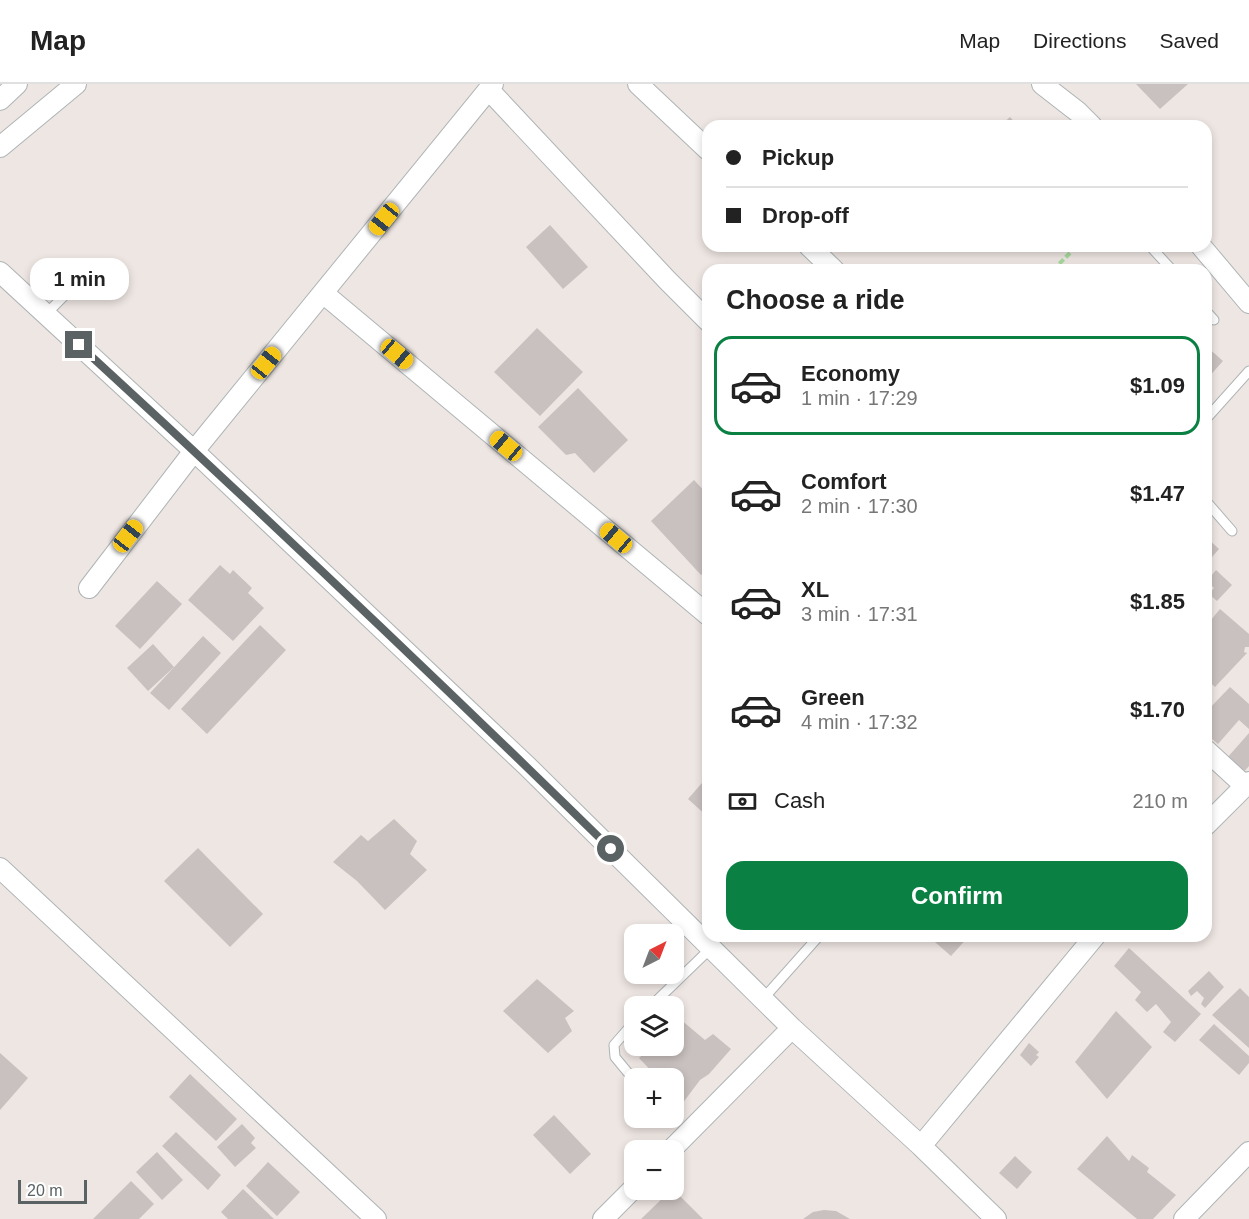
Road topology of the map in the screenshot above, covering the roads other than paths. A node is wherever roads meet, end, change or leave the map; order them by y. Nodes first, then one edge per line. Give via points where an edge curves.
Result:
1 (17, 84) edge
2 (76, 84) edge
3 (638, 84) edge
4 (1042, 84) edge
5 (491, 87) edge
6 (0, 100) edge
7 (1086, 120) edge
8 (702, 144) edge
9 (0, 147) edge
10 (815, 252) edge
11 (1156, 252) edge
12 (828, 264) edge
13 (1166, 264) edge
14 (1212, 269) edge
15 (0, 272) edge
16 (73, 287) dead end
17 (323, 292) junction
18 (1249, 303) edge
19 (46, 314) junction
20 (702, 315) edge
21 (1212, 318) edge
22 (1214, 321) dead end
23 (1249, 371) edge
24 (1212, 412) edge
25 (194, 451) junction
26 (1212, 508) edge
27 (1232, 531) dead end
28 (89, 588) dead end
29 (702, 610) edge
30 (1212, 755) edge
31 (1247, 784) edge
32 (1212, 819) edge
33 (0, 868) edge
34 (702, 939) edge
35 (705, 942) edge
36 (814, 942) edge
37 (1089, 942) edge
38 (711, 948) junction
39 (661, 996) edge
40 (763, 999) junction
41 (792, 1028) junction
42 (624, 1034) edge
43 (624, 1068) edge
44 (681, 1140) edge
45 (921, 1146) junction
46 (1249, 1152) edge
47 (624, 1198) edge
48 (376, 1219) edge
49 (603, 1219) edge
50 (996, 1219) edge
51 (1184, 1219) edge

1 - 6 street
2 - 9 street
3 - 8 street
4 - 7 street
5 - 17 street
5 - 20 street
10 - 12 street
11 - 13 lane
14 - 18 street
15 - 19 street
16 - 19 lane
17 - 25 street
17 - 29 street
19 - 25 street
21 - 22 lane
23 - 24 lane
25 - 28 street
25 - 34 street via 527,766
26 - 27 lane
30 - 31 street
31 - 32 street
33 - 48 street
35 - 38 street
36 - 40 lane
37 - 45 street
38 - 39 lane
38 - 40 street
40 - 41 street
41 - 44 street
41 - 45 street
42 - 43 lane via 614,1045 615,1058
45 - 50 street
46 - 51 street
47 - 49 street

